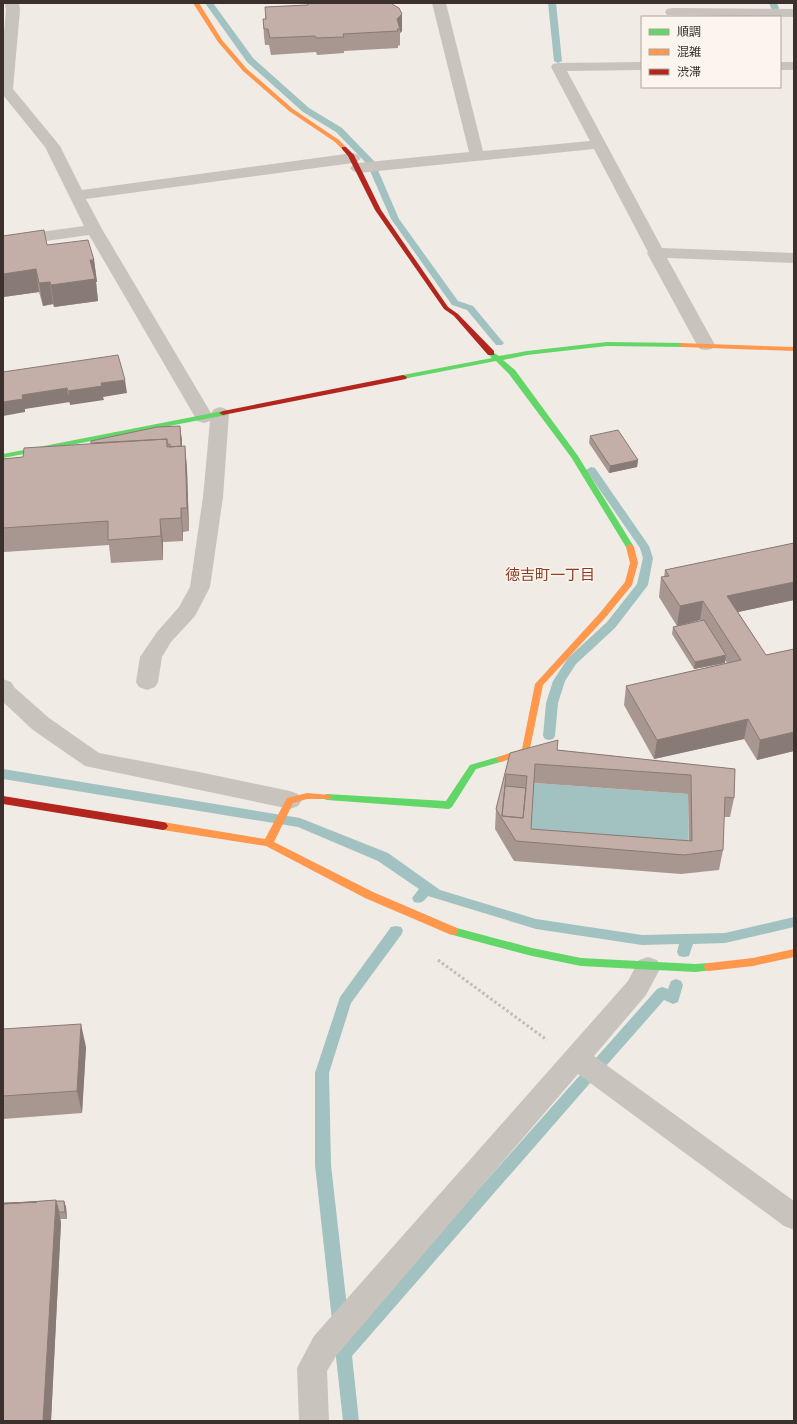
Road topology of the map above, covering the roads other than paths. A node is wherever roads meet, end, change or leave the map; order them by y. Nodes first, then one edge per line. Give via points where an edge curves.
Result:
1 (12, 3) edge
2 (196, 3) edge
3 (439, 3) edge
4 (671, 11) edge
5 (794, 13) edge
6 (5, 63) edge
7 (641, 66) edge
8 (781, 66) edge
9 (794, 66) edge
10 (600, 144) junction
11 (477, 156) junction
12 (363, 165) junction
13 (78, 195) junction
14 (94, 229) junction
15 (3, 242) edge
16 (655, 252) junction
17 (794, 258) edge
18 (706, 345) junction
19 (794, 349) edge
20 (495, 358) junction
21 (212, 415) junction
22 (3, 456) edge
23 (147, 682) dead end
24 (3, 687) edge
25 (3, 800) edge
26 (289, 803) junction
27 (268, 842) junction
28 (794, 953) edge
29 (648, 967) junction
30 (576, 1058) junction
31 (794, 1217) edge
32 (314, 1421) edge

1 - 6 street
2 - 12 street via 220,41 245,70 291,110 337,141
3 - 11 street
4 - 5 street
6 - 13 street via 6,89 16,112 52,146
7 - 10 street via 558,67
8 - 9 street
10 - 11 street
10 - 16 street
11 - 12 street
12 - 13 street
12 - 20 street via 378,210 446,308 456,314
13 - 14 street
14 - 15 street
14 - 21 street
16 - 17 street
16 - 18 street
18 - 19 street
18 - 20 street via 607,344
20 - 21 street
20 - 26 street via 512,372 574,456 630,547 634,564 629,583 539,684 526,751 473,767 449,805 307,796
21 - 22 street
21 - 23 street via 213,497 200,587 188,611 164,637 151,657
24 - 26 street via 41,724 94,760 199,780
25 - 27 street
26 - 27 street
27 - 29 street via 369,895 457,932 581,962
28 - 29 street via 753,962 695,968
29 - 30 street via 637,988
30 - 31 street
30 - 32 street via 325,1346 312,1368

